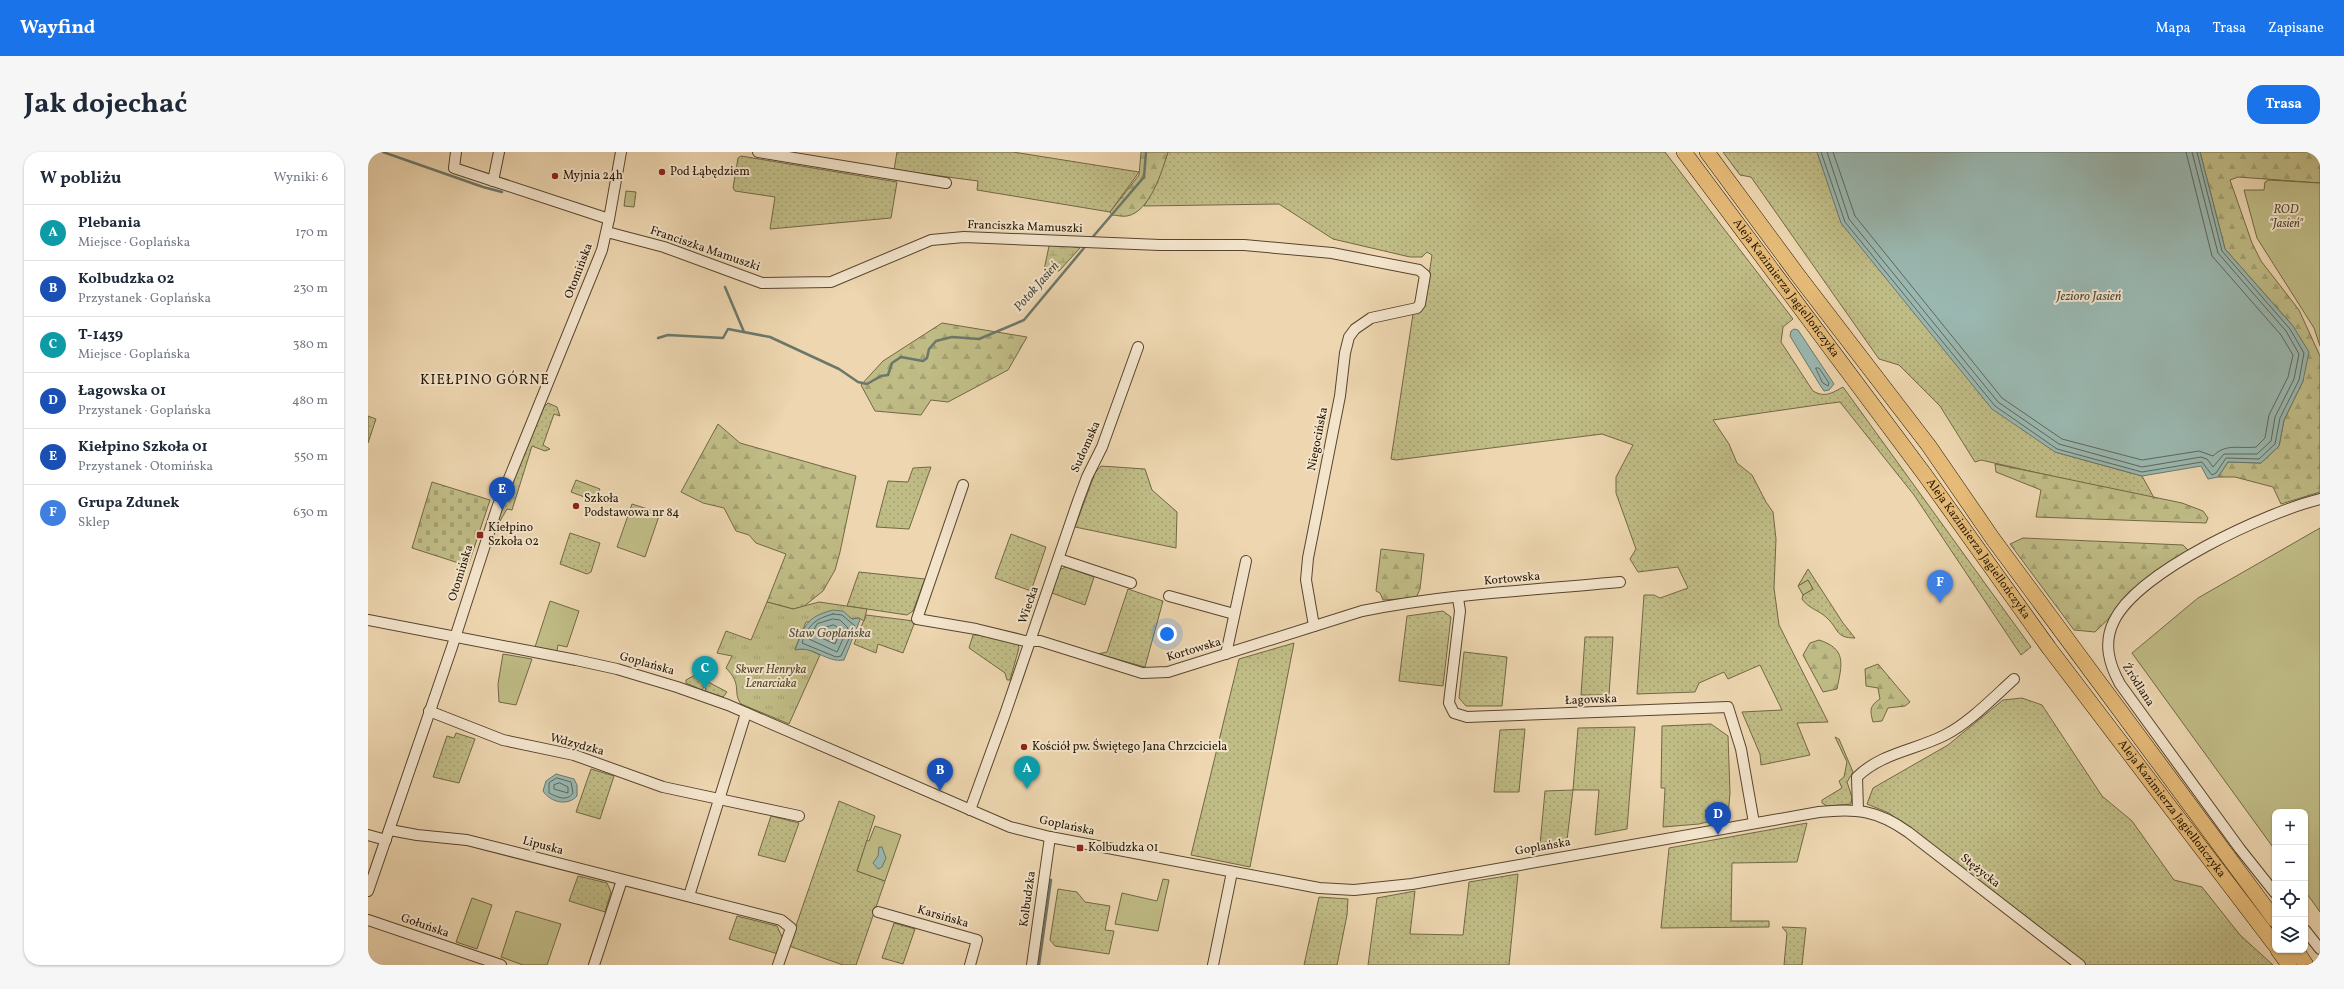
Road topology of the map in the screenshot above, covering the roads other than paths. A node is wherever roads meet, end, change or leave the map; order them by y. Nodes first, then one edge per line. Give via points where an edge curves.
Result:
1 (456, 152) edge
2 (499, 152) edge
3 (621, 152) edge
4 (758, 152) edge
5 (1684, 152) edge
6 (1707, 152) edge
7 (494, 181) junction
8 (946, 183) dead end
9 (609, 219) junction
10 (607, 232) junction
11 (1420, 304) joint
12 (1138, 347) dead end
13 (963, 485) dead end
14 (2320, 499) edge
15 (1059, 559) junction
16 (1246, 561) dead end
17 (1620, 582) dead end
18 (1131, 584) dead end
19 (1169, 596) dead end
20 (1458, 598) junction
21 (1234, 614) junction
22 (368, 620) edge
23 (1314, 626) junction
24 (455, 636) junction
25 (1030, 641) junction
26 (1226, 654) junction
27 (2014, 679) dead end
28 (429, 711) junction
29 (746, 713) junction
30 (720, 798) junction
31 (970, 810) junction
32 (1858, 810) junction
33 (799, 816) dead end
34 (1754, 823) junction
35 (390, 830) junction
36 (368, 835) edge
37 (1050, 837) junction
38 (386, 840) junction
39 (1232, 872) junction
40 (622, 880) junction
41 (2272, 889) edge
42 (368, 891) edge
43 (689, 896) junction
44 (878, 912) dead end
45 (2273, 917) edge
46 (368, 920) edge
47 (2308, 934) edge
48 (2272, 941) edge
49 (2320, 949) edge
50 (2280, 953) edge
51 (2298, 953) edge
52 (473, 960) edge
53 (501, 965) edge
54 (594, 965) edge
55 (778, 965) edge
56 (970, 965) edge
57 (1032, 965) edge
58 (1213, 965) edge
59 (2080, 965) edge
60 (2289, 965) edge
61 (2306, 965) edge

1 - 7 street via 454,168
2 - 7 street
3 - 9 street, Otomińska
4 - 8 street
5 - 48 highway, Aleja Kazimierza Jagiellończyka via 1911,456 2049,648
6 - 45 highway, Aleja Kazimierza Jagiellończyka via 1929,446 1993,539
7 - 9 street
9 - 10 street, Otomińska
10 - 11 street, Franciszka Mamuszki via 664,247 762,282 832,282 931,240 946,238 1244,245 1325,252 1419,270 1425,275
10 - 24 street, Otomińska via 594,270 496,508
11 - 23 street, Niegocińska via 1417,308 1371,318 1355,329 1349,337 1308,558 1306,580
12 - 15 street, Sudomska via 1102,447 1087,477
13 - 25 street, Kortowska via 917,619
14 - 41 street, Źródlana via 2287,509 2235,532 2182,560 2129,600 2114,620 2109,637 2108,659 2120,684
15 - 18 street
15 - 25 street, Wiecka
16 - 21 street
17 - 20 street, Kortowska
19 - 21 street
20 - 23 street, Kortowska via 1382,607
20 - 34 street, Łagowska via 1460,611 1449,703 1454,713 1467,717 1728,707 1741,748
21 - 26 street
22 - 24 street, Goplańska
23 - 26 street, Kortowska
24 - 28 street, Otomińska
24 - 29 street, Goplańska via 617,669 702,695
25 - 26 street, Kortowska via 1040,641 1142,673 1168,672
25 - 31 street, Wiecka
27 - 32 street via 1945,735 1866,768 1857,777
28 - 30 street, Wdzydzka via 503,740 574,756 664,787
28 - 35 street, Otomińska
29 - 30 street
29 - 31 street, Goplańska
30 - 33 street, Wdzydzka
30 - 43 street
31 - 37 street, Goplańska via 1010,827
32 - 34 street, Goplańska via 1819,812
32 - 59 street, Stężycka via 1882,817 1908,832
34 - 39 street, Goplańska via 1368,889 1319,888
35 - 38 street, Otomińska
35 - 40 street, Lipuska via 466,840
36 - 38 street
37 - 39 street, Goplańska
37 - 57 street, Kolbudzka
38 - 42 street, Otomińska
39 - 58 street
40 - 43 street, Lipuska
40 - 54 street
43 - 55 street, Lipuska via 781,920 791,928
44 - 56 street, Karsińska via 977,940
46 - 52 street, Gołuńska
47 - 49 street
50 - 60 highway
51 - 61 highway
52 - 53 street, Gołuńska

